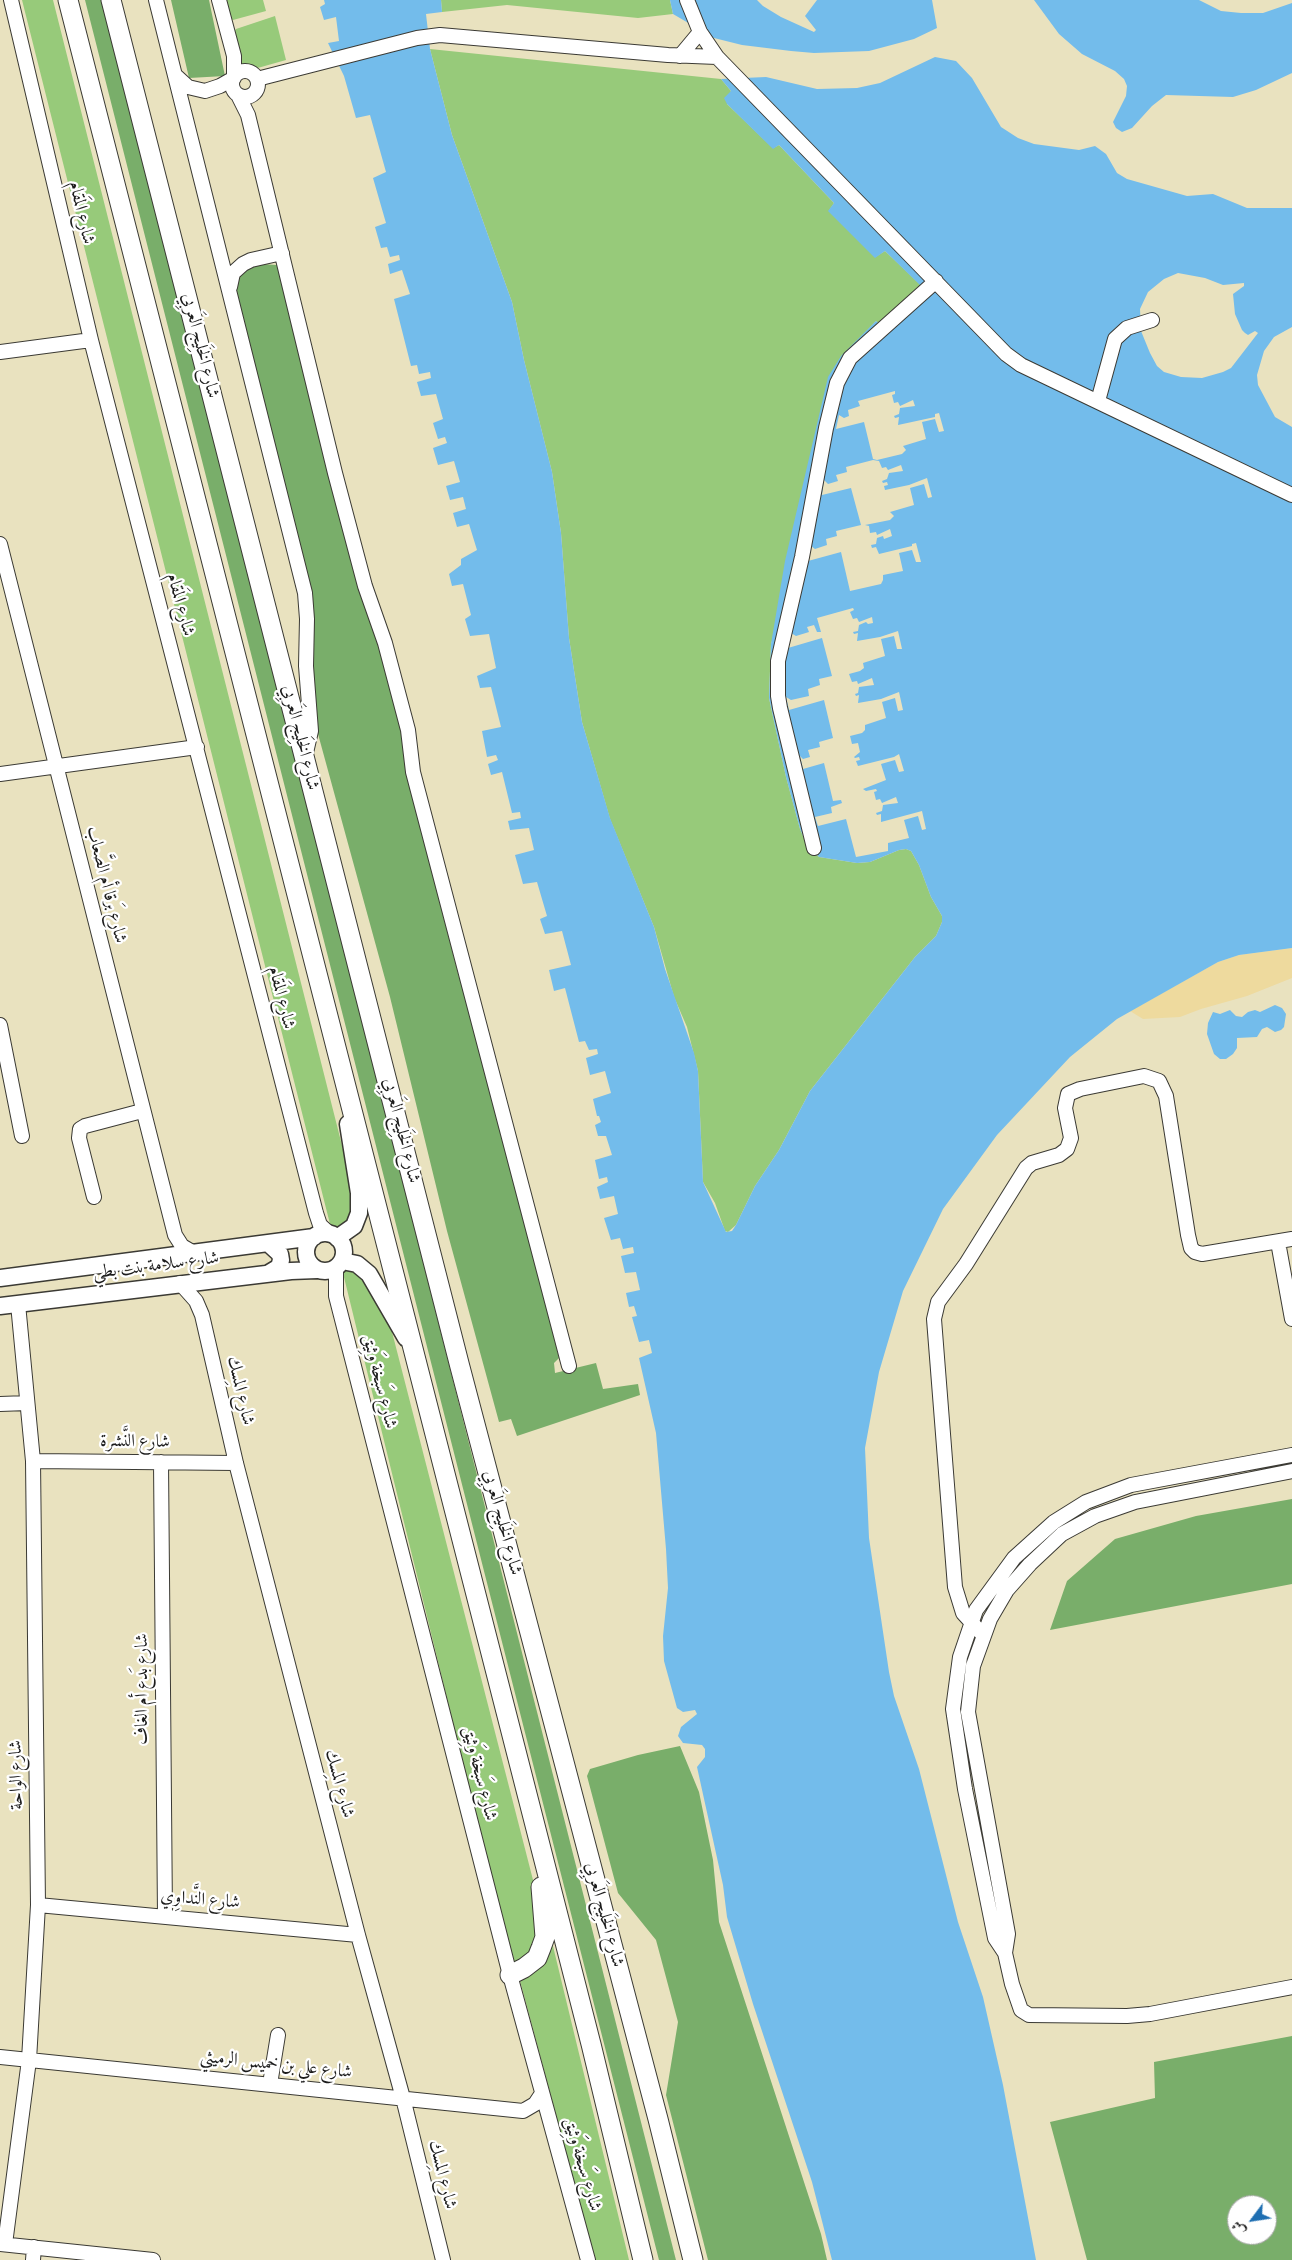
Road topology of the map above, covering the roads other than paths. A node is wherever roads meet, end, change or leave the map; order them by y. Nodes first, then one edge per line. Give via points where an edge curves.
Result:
1 (11, 0) edge
2 (68, 0) edge
3 (111, 0) edge
4 (156, 0) edge
5 (219, 0) edge
6 (687, 0) edge
7 (700, 32) junction
8 (680, 56) junction
9 (722, 61) junction
10 (176, 76) junction
11 (243, 76) junction
12 (210, 90) junction
13 (238, 94) junction
14 (253, 94) junction
15 (185, 112) junction
16 (248, 115) junction
17 (219, 245) junction
18 (282, 253) junction
19 (251, 260) junction
20 (936, 280) junction
21 (230, 290) junction
22 (1150, 321) dead end
23 (91, 340) junction
24 (0, 352) edge
25 (1098, 401) junction
26 (1292, 495) edge
27 (0, 544) edge
28 (197, 747) junction
29 (305, 758) junction
30 (56, 766) junction
31 (0, 774) edge
32 (814, 848) dead end
33 (0, 1025) edge
34 (350, 1103) junction
35 (142, 1111) junction
36 (22, 1136) dead end
37 (94, 1198) dead end
38 (175, 1235) junction
39 (324, 1236) junction
40 (268, 1243) junction
41 (1288, 1243) edge
42 (194, 1253) junction
43 (164, 1256) junction
44 (329, 1268) junction
45 (270, 1273) junction
46 (0, 1278) edge
47 (214, 1280) junction
48 (180, 1283) junction
49 (18, 1304) junction
50 (0, 1306) edge
51 (202, 1315) junction
52 (1292, 1319) edge
53 (411, 1344) junction
54 (569, 1366) dead end
55 (27, 1403) junction
56 (0, 1404) edge
57 (1292, 1455) edge
58 (33, 1461) junction
59 (162, 1462) junction
60 (236, 1462) junction
61 (1292, 1472) edge
62 (970, 1623) junction
63 (983, 1635) junction
64 (537, 1838) junction
65 (38, 1904) junction
66 (165, 1916) junction
67 (358, 1935) junction
68 (1005, 1954) junction
69 (510, 1975) junction
70 (1292, 1987) edge
71 (278, 2035) dead end
72 (0, 2057) edge
73 (29, 2060) junction
74 (270, 2084) junction
75 (541, 2095) junction
76 (403, 2098) junction
77 (3, 2244) edge
78 (34, 2253) edge
79 (153, 2260) edge
80 (443, 2260) edge
81 (588, 2260) edge
82 (643, 2260) edge
83 (692, 2260) edge

1 - 23 street, شارع المَقام
2 - 34 highway
3 - 29 highway, شارع الخَلِيج العَربِي
4 - 10 street
5 - 11 street via 234,56
6 - 7 street
7 - 8 street
7 - 9 street
8 - 9 street
8 - 11 street via 440,35
9 - 20 street
10 - 12 street via 188,87
10 - 15 street
11 - 12 street
11 - 13 street via 233,88
11 - 14 street via 257,89
12 - 13 street
12 - 15 street via 194,100
13 - 14 street via 247,97
13 - 16 street
14 - 16 street
15 - 17 street
16 - 18 street
17 - 19 street via 235,258
17 - 21 street
18 - 19 street
18 - 54 street via 335,473 406,722 413,772
19 - 21 street via 233,273
20 - 25 street via 1006,354 1021,365
20 - 32 street via 850,358 837,383 826,428 802,557 778,660 780,708
21 - 29 street via 306,593 306,666 312,731
22 - 25 street via 1127,328 1116,338
23 - 24 street
23 - 28 street, شارع المَقام
25 - 26 street
27 - 30 street, شارع بَرقا أم الصَّعاب
28 - 30 street
28 - 39 street, شارع المَقام via 317,1219
29 - 83 highway, شارع الخَلِيج العَربِي
30 - 31 street
30 - 35 street, شارع بَرقا أم الصَّعاب
33 - 36 street
34 - 39 main road via 348,1124 359,1213 354,1226
34 - 53 highway
35 - 37 street via 80,1129 79,1138
35 - 38 street, شارع بَرقا أم الصَّعاب
38 - 42 street via 182,1246
38 - 43 street
39 - 40 main road, شارع سلامة بنت بطي
39 - 44 main road via 342,1245 344,1253
39 - 44 main road via 307,1245 306,1254 309,1264
40 - 42 main road, شارع سلامة بنت بطي
40 - 45 main road via 280,1254 281,1260 279,1267
41 - 52 street
41 - 62 street via 1202,1254 1191,1248 1166,1096 1159,1081 1144,1076 1068,1094 1065,1108 1071,1138 1067,1149 1059,1155 1032,1162 1026,1168 966,1264 938,1302 934,1319 955,1587
42 - 43 main road, شارع سلامة بنت بطي
43 - 46 main road, شارع سلامة بنت بطي
44 - 45 main road, شارع سلامة بنت بطي
44 - 53 main road, شارع سلامة بنت بطي via 357,1264 369,1274
44 - 69 street, شارع سَبخة وَثِيق
45 - 47 main road, شارع سلامة بنت بطي
47 - 48 main road, شارع سلامة بنت بطي
47 - 51 street, شارع المِسك via 205,1293
48 - 49 main road, شارع سلامة بنت بطي
48 - 51 street, شارع المِسك via 196,1301
49 - 50 main road, شارع سلامة بنت بطي
49 - 55 street, شارع الواحة
51 - 60 street, شارع المِسك
53 - 64 highway
55 - 56 street
55 - 58 street, شارع الواحة
57 - 62 street via 1131,1485 1086,1502 1054,1522 1014,1558
58 - 59 street, شارع النَّشرة
58 - 65 street, شارع الواحة
59 - 60 street, شارع النَّشرة
59 - 66 street, شارع بَدع أم الغاف
60 - 67 street, شارع المِسك
61 - 63 street via 1135,1502 1095,1516 1062,1534 1030,1564 1007,1590
62 - 63 street
62 - 68 street via 960,1657 953,1709 965,1789 995,1938
63 - 68 street via 973,1666 968,1712 1008,1934
64 - 69 highway via 544,1937 537,1958
64 - 82 highway
65 - 66 street, شارع النَّداوِي
65 - 73 street, شارع الواحة
66 - 67 street, شارع النَّداوِي
67 - 76 street, شارع المِسك
68 - 70 street via 1016,2000 1028,2015 1150,2014
69 - 75 street, شارع سَبخة وَثِيق
71 - 74 street
72 - 73 street, شارع علي بن خميس الرميثي
73 - 74 street, شارع علي بن خميس الرميثي
73 - 77 street, شارع الواحة
74 - 76 street, شارع علي بن خميس الرميثي
75 - 76 street, شارع علي بن خميس الرميثي via 535,2104 523,2111
75 - 81 street, شارع سَبخة وَثِيق
76 - 80 street, شارع المِسك
77 - 78 street
78 - 79 street

